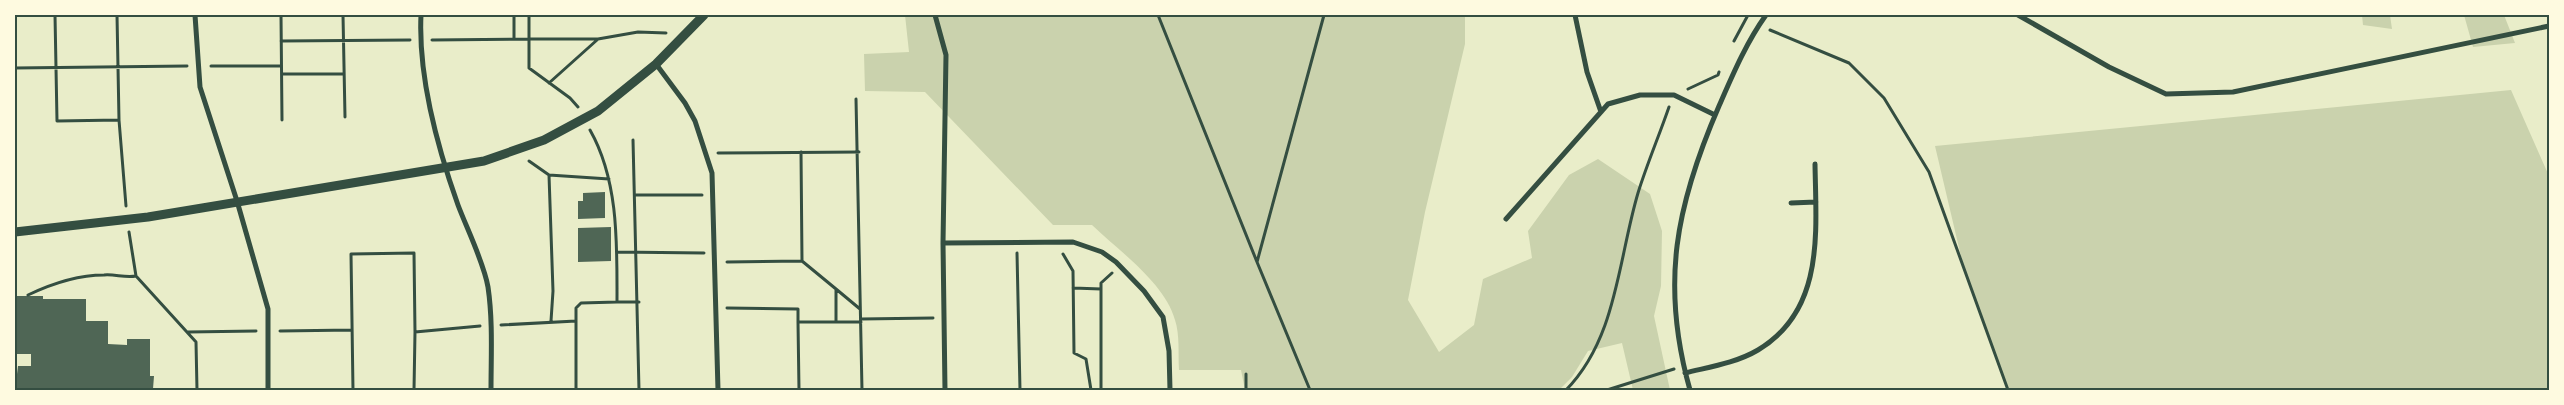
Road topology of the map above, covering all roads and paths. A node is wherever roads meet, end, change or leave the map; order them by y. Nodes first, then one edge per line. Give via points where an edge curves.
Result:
1 (55, 15) edge
2 (117, 15) edge
3 (195, 15) edge
4 (281, 15) edge
5 (342, 15) edge
6 (421, 15) edge
7 (514, 15) edge
8 (529, 15) edge
9 (704, 15) edge
10 (935, 15) edge
11 (1158, 15) edge
12 (1324, 15) edge
13 (1575, 15) edge
14 (1748, 15) edge
15 (1766, 15) edge
16 (2018, 15) edge
17 (1743, 21) junction
18 (1759, 26) junction
19 (2549, 26) edge
20 (514, 39) junction
21 (598, 39) dead end
22 (420, 40) junction
23 (281, 41) junction
24 (343, 41) junction
25 (1730, 48) dead end
26 (656, 64) junction
27 (118, 66) junction
28 (198, 66) junction
29 (282, 66) junction
30 (1722, 66) dead end
31 (56, 67) junction
32 (15, 68) edge
33 (282, 74) junction
34 (344, 74) junction
35 (549, 83) dead end
36 (1674, 95) junction
37 (856, 99) dead end
38 (1601, 112) junction
39 (1716, 115) junction
40 (345, 117) dead end
41 (119, 120) junction
42 (282, 120) dead end
43 (633, 140) dead end
44 (516, 151) junction
45 (801, 152) junction
46 (859, 152) junction
47 (707, 153) junction
48 (1815, 164) dead end
49 (445, 170) junction
50 (549, 175) junction
51 (609, 178) dead end
52 (714, 194) junction
53 (635, 195) junction
54 (237, 202) junction
55 (1816, 202) junction
56 (1791, 203) dead end
57 (126, 209) dead end
58 (1506, 219) dead end
59 (129, 228) dead end
60 (15, 232) edge
61 (1017, 242) junction
62 (1056, 242) junction
63 (944, 243) junction
64 (617, 252) dead end
65 (637, 252) junction
66 (716, 253) junction
67 (802, 261) junction
68 (716, 262) junction
69 (1257, 262) junction
70 (1120, 266) junction
71 (136, 276) junction
72 (1073, 288) junction
73 (836, 289) junction
74 (1100, 289) junction
75 (28, 295) dead end
76 (617, 302) dead end
77 (716, 308) junction
78 (861, 310) junction
79 (944, 317) junction
80 (551, 321) junction
81 (576, 321) junction
82 (861, 321) junction
83 (798, 322) junction
84 (836, 322) junction
85 (491, 326) junction
86 (414, 332) junction
87 (1683, 366) junction
88 (1246, 374) dead end
89 (1685, 374) junction
90 (1623, 385) junction
91 (1568, 389) edge
92 (197, 390) edge
93 (268, 390) edge
94 (353, 390) edge
95 (414, 390) edge
96 (492, 390) edge
97 (576, 390) edge
98 (639, 390) edge
99 (718, 390) edge
100 (799, 390) edge
101 (862, 390) edge
102 (945, 390) edge
103 (1020, 390) edge
104 (1091, 390) edge
105 (1101, 390) edge
106 (1170, 390) edge
107 (1246, 390) edge
108 (1310, 390) edge
109 (1608, 390) edge
110 (1624, 390) edge
111 (1690, 390) edge
112 (2008, 390) edge

1 - 31 path
2 - 27 path
3 - 28 street
4 - 23 path
5 - 24 path
6 - 22 street
7 - 20 path
8 - 20 path via 529,39
9 - 26 street
10 - 63 street via 946,55
11 - 69 path
12 - 69 path
13 - 38 street via 1586,72
14 - 17 path
15 - 18 street
16 - 19 street via 2109,67 2166,94 2233,92
17 - 18 path
17 - 25 path
18 - 39 street via 1742,54
18 - 112 path via 1849,63 1884,98 1929,172
20 - 22 path
21 - 35 path
22 - 24 path
22 - 49 street
23 - 24 path
23 - 29 path
24 - 34 path
26 - 44 street via 598,111
26 - 47 street via 685,103
27 - 28 path
27 - 31 path
27 - 41 path
28 - 29 path
28 - 54 street via 200,87
29 - 33 path
30 - 36 path via 1718,75
31 - 32 path
31 - 41 path via 57,122
33 - 34 path
33 - 42 path
34 - 40 path
36 - 38 street via 1640,95 1608,104
36 - 39 street
36 - 91 path via 1638,193 1606,323 1583,372
37 - 46 path
38 - 58 street
39 - 87 street via 1688,187 1673,269 1674,304
41 - 57 path
43 - 53 path
44 - 49 street
44 - 50 path
45 - 46 path
45 - 47 path
45 - 67 path
46 - 78 path
47 - 52 street
48 - 55 street
49 - 54 street
49 - 85 street via 488,286
50 - 51 path
50 - 80 path
52 - 53 path
52 - 66 street
53 - 65 path
54 - 60 street
54 - 93 street via 268,309
55 - 56 street
55 - 89 street via 1810,283 1791,320 1757,351
59 - 71 path
61 - 62 street
61 - 63 street
61 - 103 path
62 - 70 street via 1089,246
62 - 72 path via 1073,271
63 - 79 street
64 - 65 path
65 - 66 path
65 - 98 path
66 - 68 street
67 - 68 path
67 - 73 path
68 - 77 street
69 - 108 path
70 - 74 path via 1100,283
70 - 106 street via 1157,306 1163,317 1169,352
71 - 75 path via 86,276
71 - 92 path via 196,342
72 - 74 path
72 - 104 path via 1074,354 1086,359
73 - 78 path
73 - 84 path
74 - 105 path
76 - 81 path via 581,303 576,308
77 - 83 path via 798,309
77 - 99 street
78 - 82 path
79 - 82 path
79 - 102 street
80 - 81 path
80 - 85 path
81 - 97 path
82 - 84 path
82 - 101 path
83 - 84 path
83 - 100 path
85 - 86 path
85 - 96 street
86 - 94 path via 414,253 351,254
86 - 95 path
87 - 89 street
87 - 90 path
88 - 107 path
89 - 111 street
90 - 109 path
90 - 110 path

